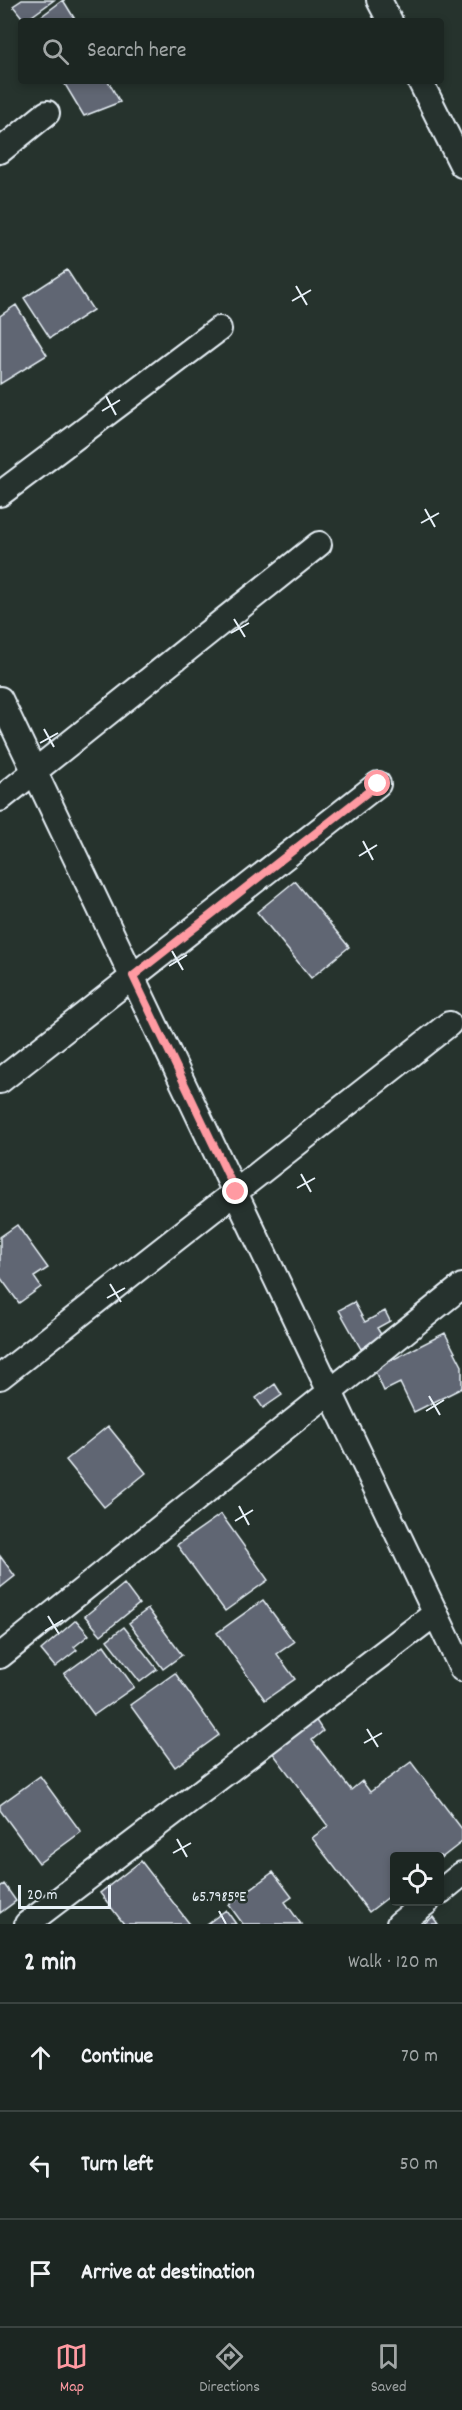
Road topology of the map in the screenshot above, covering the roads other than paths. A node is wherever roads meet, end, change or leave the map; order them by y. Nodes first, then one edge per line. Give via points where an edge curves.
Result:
1 (379, 0) edge
2 (388, 18) edge
3 (422, 84) edge
4 (47, 113) dead end
5 (0, 151) edge
6 (462, 165) edge
7 (219, 329) dead end
8 (0, 494) edge
9 (318, 544) dead end
10 (0, 699) edge
11 (36, 772) junction
12 (378, 784) dead end
13 (0, 799) edge
14 (133, 976) junction
15 (449, 1024) dead end
16 (0, 1081) edge
17 (236, 1192) junction
18 (462, 1286) edge
19 (0, 1377) edge
20 (330, 1391) junction
21 (436, 1613) junction
22 (0, 1656) edge
23 (462, 1668) edge
24 (462, 1874) edge
25 (444, 1889) edge
26 (422, 1906) edge
27 (27, 1924) edge
28 (399, 1924) edge

1 - 2 street
3 - 6 street
4 - 5 street
7 - 8 street
9 - 11 street
10 - 11 street
11 - 13 street
11 - 14 street
12 - 14 street
14 - 16 street
14 - 17 street
15 - 17 street
17 - 19 street
17 - 20 street
18 - 20 street
20 - 21 street
20 - 22 street
21 - 23 street
21 - 27 street
24 - 25 street
26 - 28 street

